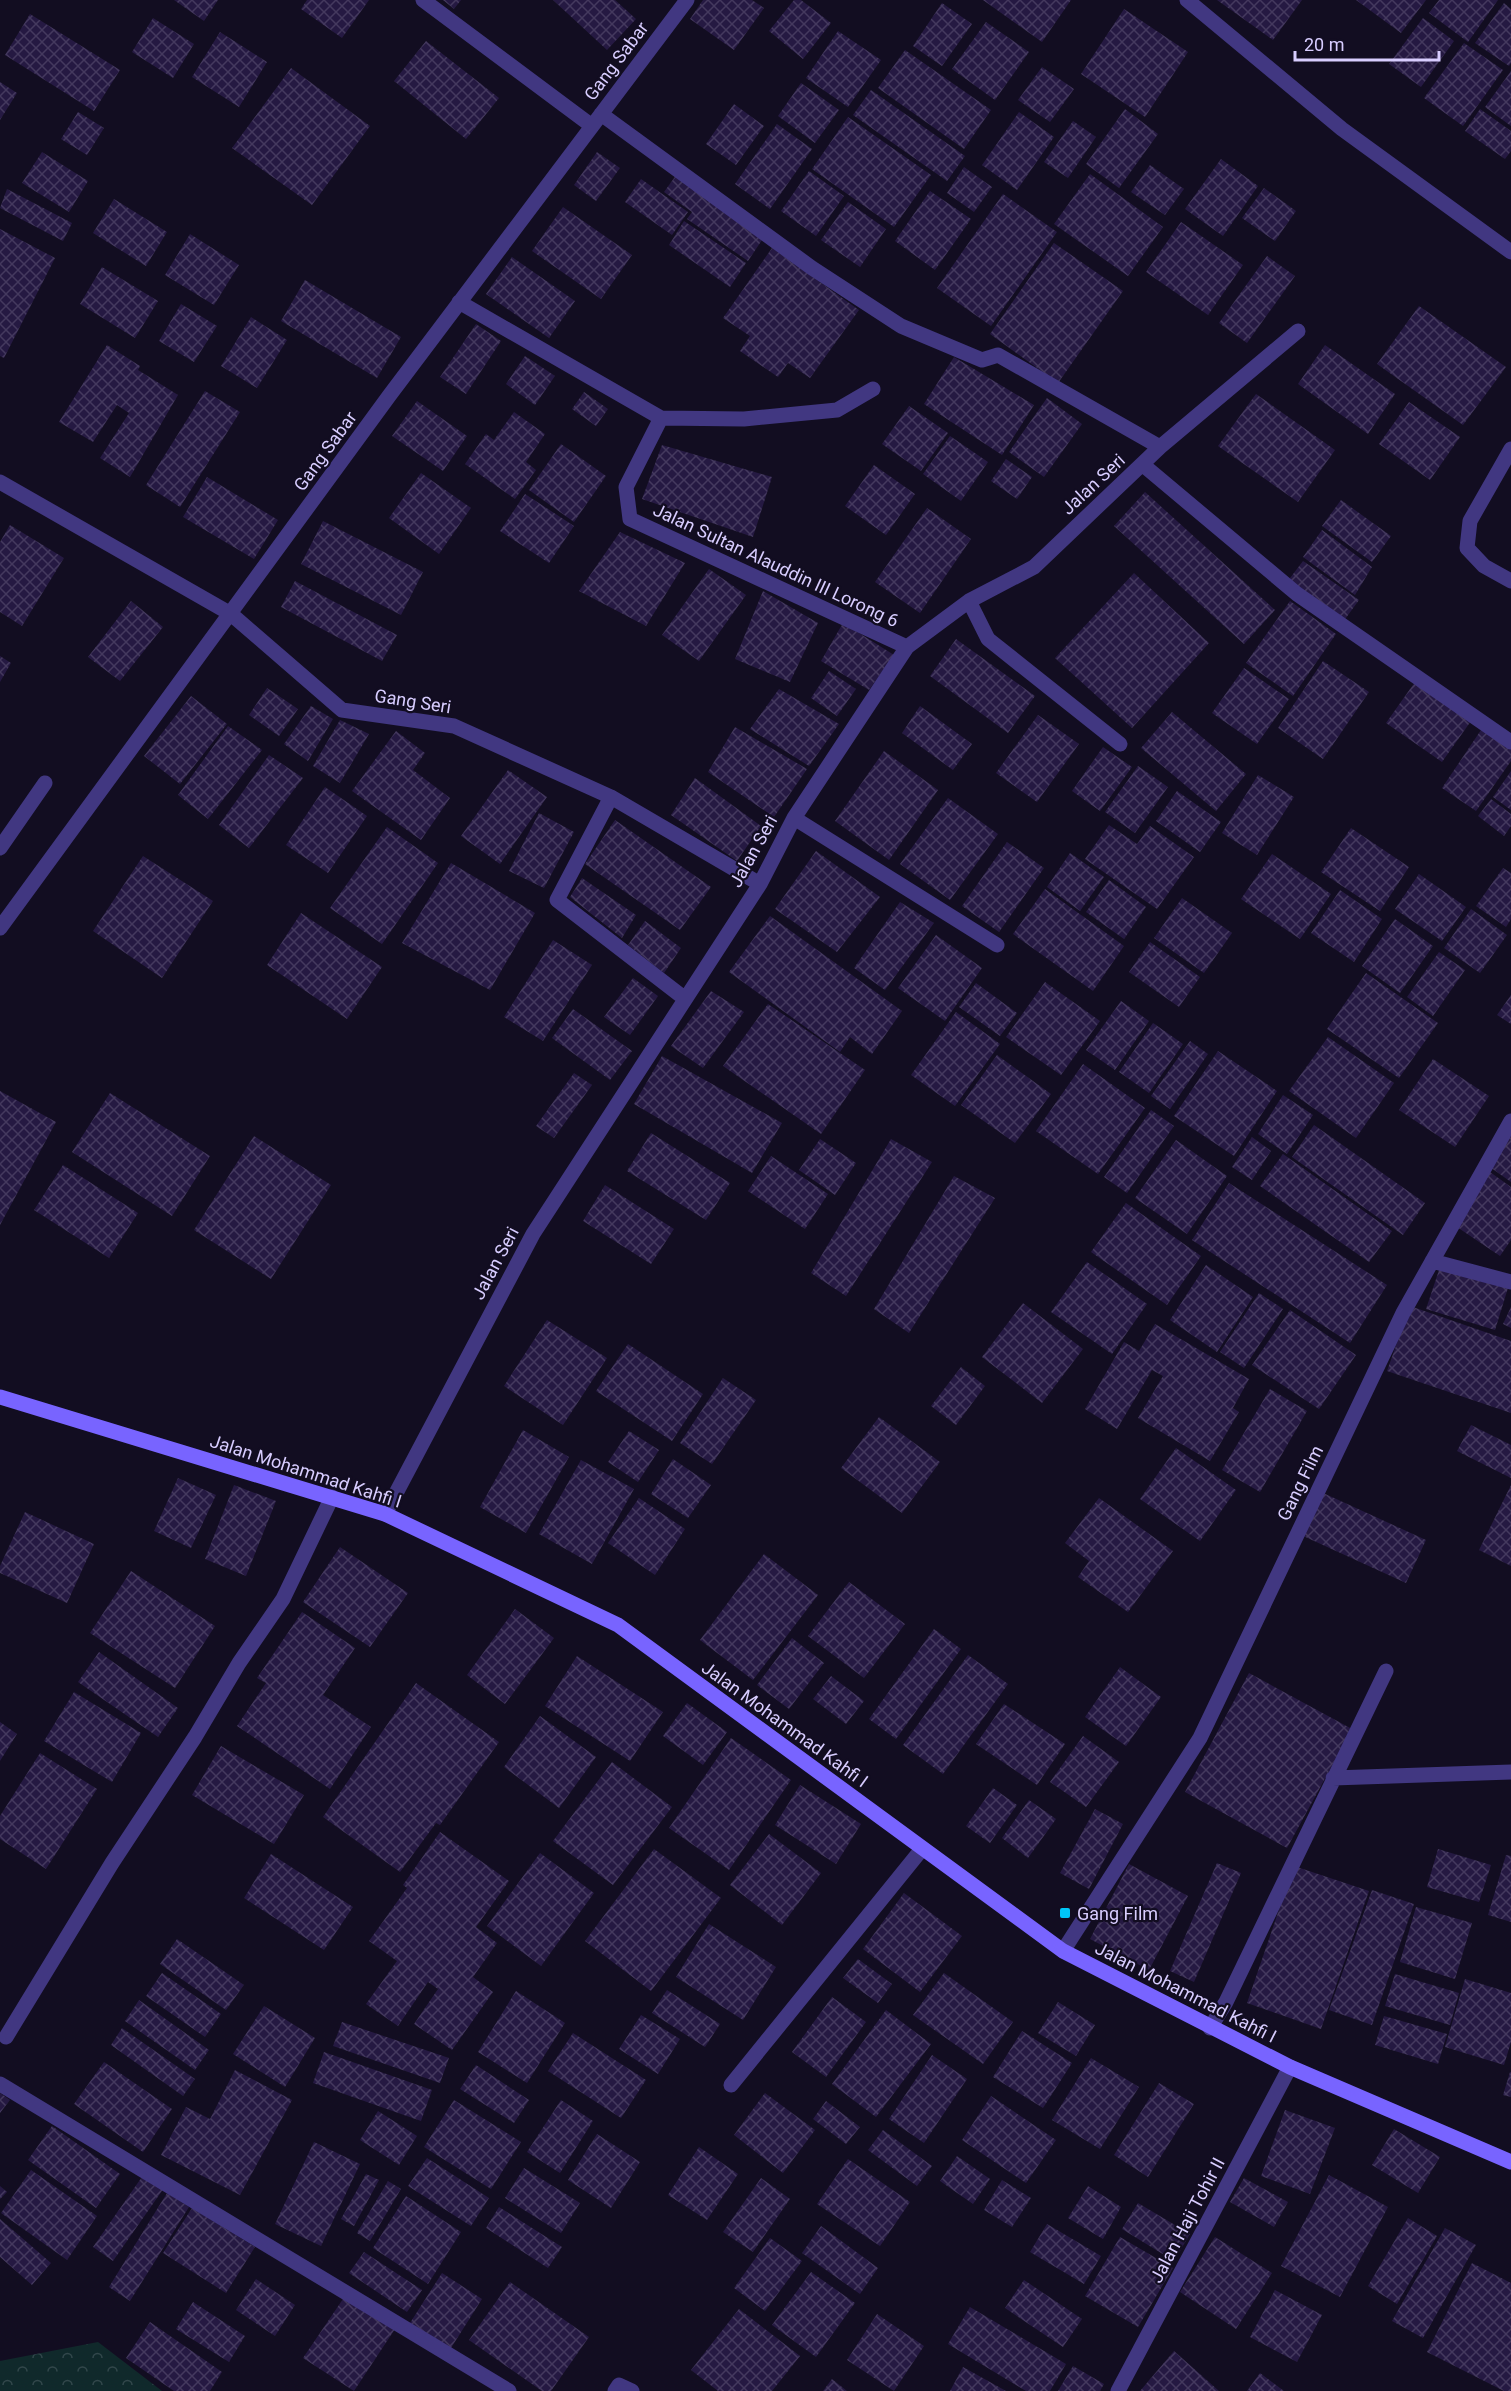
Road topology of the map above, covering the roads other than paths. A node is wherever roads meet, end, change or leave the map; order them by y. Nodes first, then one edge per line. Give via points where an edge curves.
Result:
1 (423, 0) edge
2 (687, 0) edge
3 (1187, 0) edge
4 (597, 120) junction
5 (1511, 252) edge
6 (459, 302) junction
7 (1298, 331) dead end
8 (873, 389) dead end
9 (661, 418) junction
10 (1160, 447) junction
11 (1511, 449) edge
12 (1142, 464) junction
13 (0, 482) edge
14 (1511, 581) edge
15 (969, 601) junction
16 (231, 614) junction
17 (907, 646) junction
18 (1511, 742) edge
19 (1120, 744) dead end
20 (45, 783) dead end
21 (611, 797) junction
22 (794, 818) junction
23 (0, 848) edge
24 (760, 884) junction
25 (0, 928) edge
26 (997, 945) dead end
27 (684, 998) junction
28 (1511, 1120) edge
29 (1432, 1261) junction
30 (1511, 1282) edge
31 (0, 1397) edge
32 (332, 1497) junction
33 (385, 1514) junction
34 (1386, 1671) dead end
35 (1511, 1772) edge
36 (1333, 1778) junction
37 (922, 1849) junction
38 (1063, 1951) junction
39 (1210, 2028) junction
40 (6, 2037) dead end
41 (1290, 2067) junction
42 (0, 2084) edge
43 (731, 2085) dead end
44 (1511, 2163) edge
45 (509, 2391) edge
46 (615, 2391) edge
47 (632, 2391) edge
48 (1118, 2391) edge

1 - 4 street
2 - 4 street, Gang Sabar
3 - 5 street via 1342,129
4 - 6 street, Gang Sabar
4 - 10 street via 901,326 982,360 998,355
6 - 9 street
6 - 16 street, Gang Sabar
7 - 10 street, Jalan Seri
8 - 9 street via 837,410 744,418
9 - 17 street, Jalan Sultan Alauddin III Lorong 6 via 626,488 630,519
10 - 12 street, Jalan Seri
11 - 14 street via 1470,521 1467,548 1484,566
12 - 15 street, Jalan Seri via 1034,567
12 - 18 street via 1297,594
13 - 16 street, Gang Seri
15 - 17 street, Jalan Seri
15 - 19 street via 988,639
16 - 21 street, Gang Seri via 342,710 454,726
16 - 25 street, Gang Sabar
17 - 22 street, Jalan Seri
20 - 23 street
21 - 24 street, Gang Seri
21 - 27 street via 557,900
22 - 24 street, Jalan Seri
22 - 26 street
24 - 27 street, Jalan Seri
27 - 33 street, Jalan Seri via 533,1234
28 - 29 street, Gang Film
29 - 30 street
29 - 38 street, Gang Film via 1403,1313 1200,1738
31 - 32 main road, Jalan Mohammad Kahfi I
32 - 33 main road, Jalan Mohammad Kahfi I
32 - 40 street via 283,1599 112,1863
33 - 37 main road, Jalan Mohammad Kahfi I via 618,1625
34 - 36 street
35 - 36 street
36 - 39 street
37 - 38 main road, Jalan Mohammad Kahfi I
37 - 43 street
38 - 39 main road, Jalan Mohammad Kahfi I
39 - 41 main road, Jalan Mohammad Kahfi I
41 - 44 main road, Jalan Mohammad Kahfi I
41 - 48 street, Jalan Haji Tohir II
42 - 45 street
46 - 47 street via 619,2385

